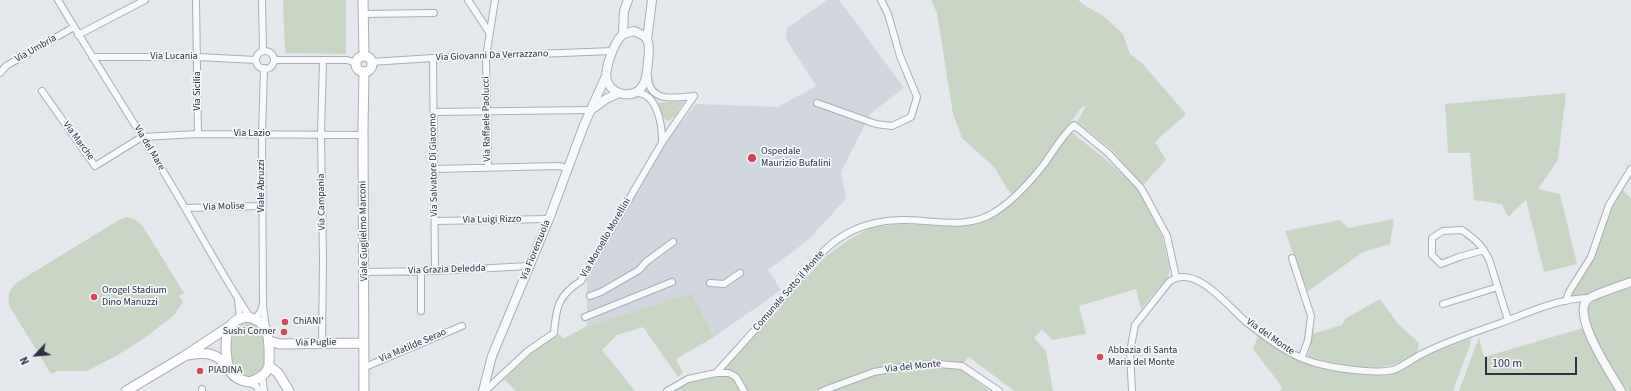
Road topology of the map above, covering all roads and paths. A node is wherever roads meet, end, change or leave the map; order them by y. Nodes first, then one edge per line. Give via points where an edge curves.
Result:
1 (58, 0) edge
2 (145, 0) edge
3 (196, 0) edge
4 (262, 0) edge
5 (363, 0) edge
6 (468, 0) edge
7 (495, 0) edge
8 (628, 0) edge
9 (652, 0) edge
10 (881, 0) edge
11 (434, 13) dead end
12 (363, 14) junction
13 (74, 27) junction
14 (489, 32) junction
15 (623, 34) junction
16 (78, 36) junction
17 (647, 40) junction
18 (263, 51) junction
19 (613, 52) junction
20 (92, 57) junction
21 (198, 57) junction
22 (486, 57) junction
23 (433, 58) junction
24 (368, 59) junction
25 (256, 60) junction
26 (274, 60) junction
27 (323, 61) junction
28 (356, 63) junction
29 (264, 68) junction
30 (364, 72) junction
31 (0, 73) edge
32 (648, 73) junction
33 (606, 76) junction
34 (42, 91) dead end
35 (619, 93) junction
36 (634, 93) junction
37 (671, 98) junction
38 (651, 100) junction
39 (817, 103) dead end
40 (590, 110) junction
41 (434, 112) junction
42 (487, 112) junction
43 (660, 117) junction
44 (675, 121) junction
45 (198, 134) junction
46 (262, 134) junction
47 (321, 134) junction
48 (363, 134) junction
49 (142, 137) junction
50 (662, 141) junction
51 (488, 168) junction
52 (567, 168) junction
53 (434, 169) junction
54 (1631, 169) edge
55 (262, 206) junction
56 (185, 208) junction
57 (549, 219) junction
58 (434, 221) junction
59 (673, 242) dead end
60 (1484, 250) junction
61 (1292, 258) dead end
62 (529, 266) junction
63 (421, 271) junction
64 (435, 271) junction
65 (364, 272) junction
66 (740, 273) dead end
67 (1176, 277) junction
68 (672, 282) dead end
69 (710, 282) dead end
70 (1631, 282) edge
71 (1498, 287) junction
72 (590, 296) dead end
73 (1588, 298) junction
74 (238, 299) junction
75 (1566, 301) junction
76 (263, 304) junction
77 (1442, 304) dead end
78 (420, 310) dead end
79 (585, 317) dead end
80 (240, 318) junction
81 (253, 318) junction
82 (1508, 320) junction
83 (230, 326) junction
84 (462, 326) dead end
85 (266, 328) junction
86 (269, 341) junction
87 (322, 343) junction
88 (364, 343) junction
89 (186, 355) junction
90 (1302, 357) junction
91 (269, 366) junction
92 (365, 367) junction
93 (229, 369) junction
94 (716, 373) junction
95 (262, 376) junction
96 (250, 382) junction
97 (132, 390) edge
98 (259, 391) edge
99 (264, 391) edge
100 (289, 391) edge
101 (364, 391) edge
102 (484, 391) edge
103 (667, 391) edge
104 (744, 391) edge
105 (822, 391) edge
106 (999, 391) edge
107 (1132, 391) edge
108 (1621, 391) edge

1 - 13 street, Via del Mare
2 - 16 street
3 - 21 street, Via Sicilia
4 - 18 street
5 - 12 main road
6 - 14 street
7 - 14 street, Via Raffaele Paolucci
8 - 15 street via 624,11
9 - 17 street
10 - 39 street via 917,97 911,117 892,126 876,124
11 - 12 street
12 - 24 main road
13 - 16 street, Via del Mare
13 - 31 street, Via Umbria via 6,66
14 - 22 street, Via Raffaele Paolucci
15 - 17 street via 634,31
15 - 19 street
16 - 20 street, Via del Mare
17 - 32 street
18 - 25 street via 258,54
18 - 26 street via 271,53
19 - 22 street, Via Giovanni Da Verrazzano
19 - 33 street
20 - 21 street, Via Lucania
20 - 49 street, Via del Mare
21 - 25 street, Via Lucania
21 - 45 street, Via Sicilia
22 - 23 street, Via Giovanni Da Verrazzano
22 - 42 street, Via Raffaele Paolucci
23 - 24 street, Via Giovanni Da Verrazzano
23 - 41 street, Via Salvatore Di Giacomo
24 - 28 main road via 359,58
24 - 30 main road via 370,68
25 - 29 street via 259,66
26 - 27 street
26 - 29 street via 269,67
27 - 28 street via 347,60
27 - 47 street, Via Campania
28 - 30 main road via 357,68
29 - 46 street, Viale Abruzzi
30 - 48 main road, Viale Guglielmo Marconi
32 - 36 street via 646,83
32 - 37 street via 648,85 651,90 655,94
33 - 35 street via 611,87
33 - 40 street, Via Fiorenzuola
34 - 49 street, Via Marche via 95,166
35 - 36 street
35 - 40 street
36 - 38 street via 643,93
37 - 38 street
37 - 44 street, Via Moroello Morellini via 694,96
38 - 43 street
40 - 42 street
40 - 52 street, Via Fiorenzuola
41 - 42 street
41 - 53 street, Via Salvatore Di Giacomo
42 - 51 street, Via Raffaele Paolucci
43 - 44 street via 665,122
43 - 50 street
44 - 50 street, Via Moroello Morellini
45 - 46 street, Via Lazio
45 - 49 street, Via Lazio
46 - 47 street, Via Lazio
46 - 55 street, Viale Abruzzi
47 - 48 street, Via Lazio
47 - 87 street, Via Campania
48 - 65 main road, Viale Guglielmo Marconi
49 - 56 street, Via del Mare
50 - 102 street, Via Moroello Morellini via 582,281 570,288 559,301 554,333 528,351
51 - 52 street
51 - 53 street
52 - 57 street, Via Fiorenzuola
53 - 58 street, Via Salvatore Di Giacomo
54 - 75 street via 1609,204 1591,257
55 - 56 street, Via Molise
55 - 76 street, Viale Abruzzi
56 - 74 street, Via del Mare
57 - 58 street, Via Luigi Rizzo
57 - 62 street, Via Fiorenzuola
58 - 64 street, Via Salvatore Di Giacomo
59 - 72 street via 639,270
60 - 60 street via 1479,242 1462,230 1443,231 1432,238 1432,255 1441,264 1459,256
60 - 71 street
61 - 90 street via 1312,316
62 - 64 street, Via Grazia Deledda
62 - 102 street, Via Fiorenzuola via 492,356
63 - 64 street, Via Grazia Deledda
63 - 65 street, Via Grazia Deledda
63 - 78 street
65 - 88 main road, Viale Guglielmo Marconi
66 - 69 street via 724,284
67 - 90 street, Via del Monte via 1186,276 1199,281 1215,292 1249,324 1289,352
67 - 94 street, Comunale Sotto il Monte via 1167,236 1142,188 1108,153 1074,124 1033,178 995,212 978,220 963,223 903,220 865,225 848,233 820,253
67 - 107 street via 1169,282 1135,325 1130,352
68 - 79 street
70 - 73 street
71 - 77 street
71 - 82 street
73 - 75 street, Via del Monte
73 - 108 street via 1583,306 1584,320
74 - 80 street, Via del Mare
74 - 81 street, Via del Mare
75 - 82 street, Via del Monte
76 - 81 street, Viale Abruzzi via 261,311
76 - 85 street, Viale Abruzzi
80 - 81 main road
80 - 83 main road
81 - 85 main road
82 - 90 street, Via del Monte via 1422,354 1393,370 1372,371 1323,365
83 - 89 main road
83 - 93 main road via 226,336 226,363
84 - 92 street, Via Matilde Serao
85 - 86 main road
86 - 87 main road, Via Puglie via 280,344
86 - 91 main road
87 - 88 main road, Via Puglie
88 - 92 main road, Viale Guglielmo Marconi
89 - 93 main road via 204,352 224,363
89 - 97 main road
91 - 95 main road
91 - 100 main road via 278,373
92 - 101 main road, Viale Guglielmo Marconi
93 - 96 main road via 237,378
94 - 103 street via 688,379
94 - 104 street via 736,376
95 - 96 main road
95 - 99 street
96 - 98 street
105 - 106 street, Via del Monte via 874,372 914,365 939,364 962,366

